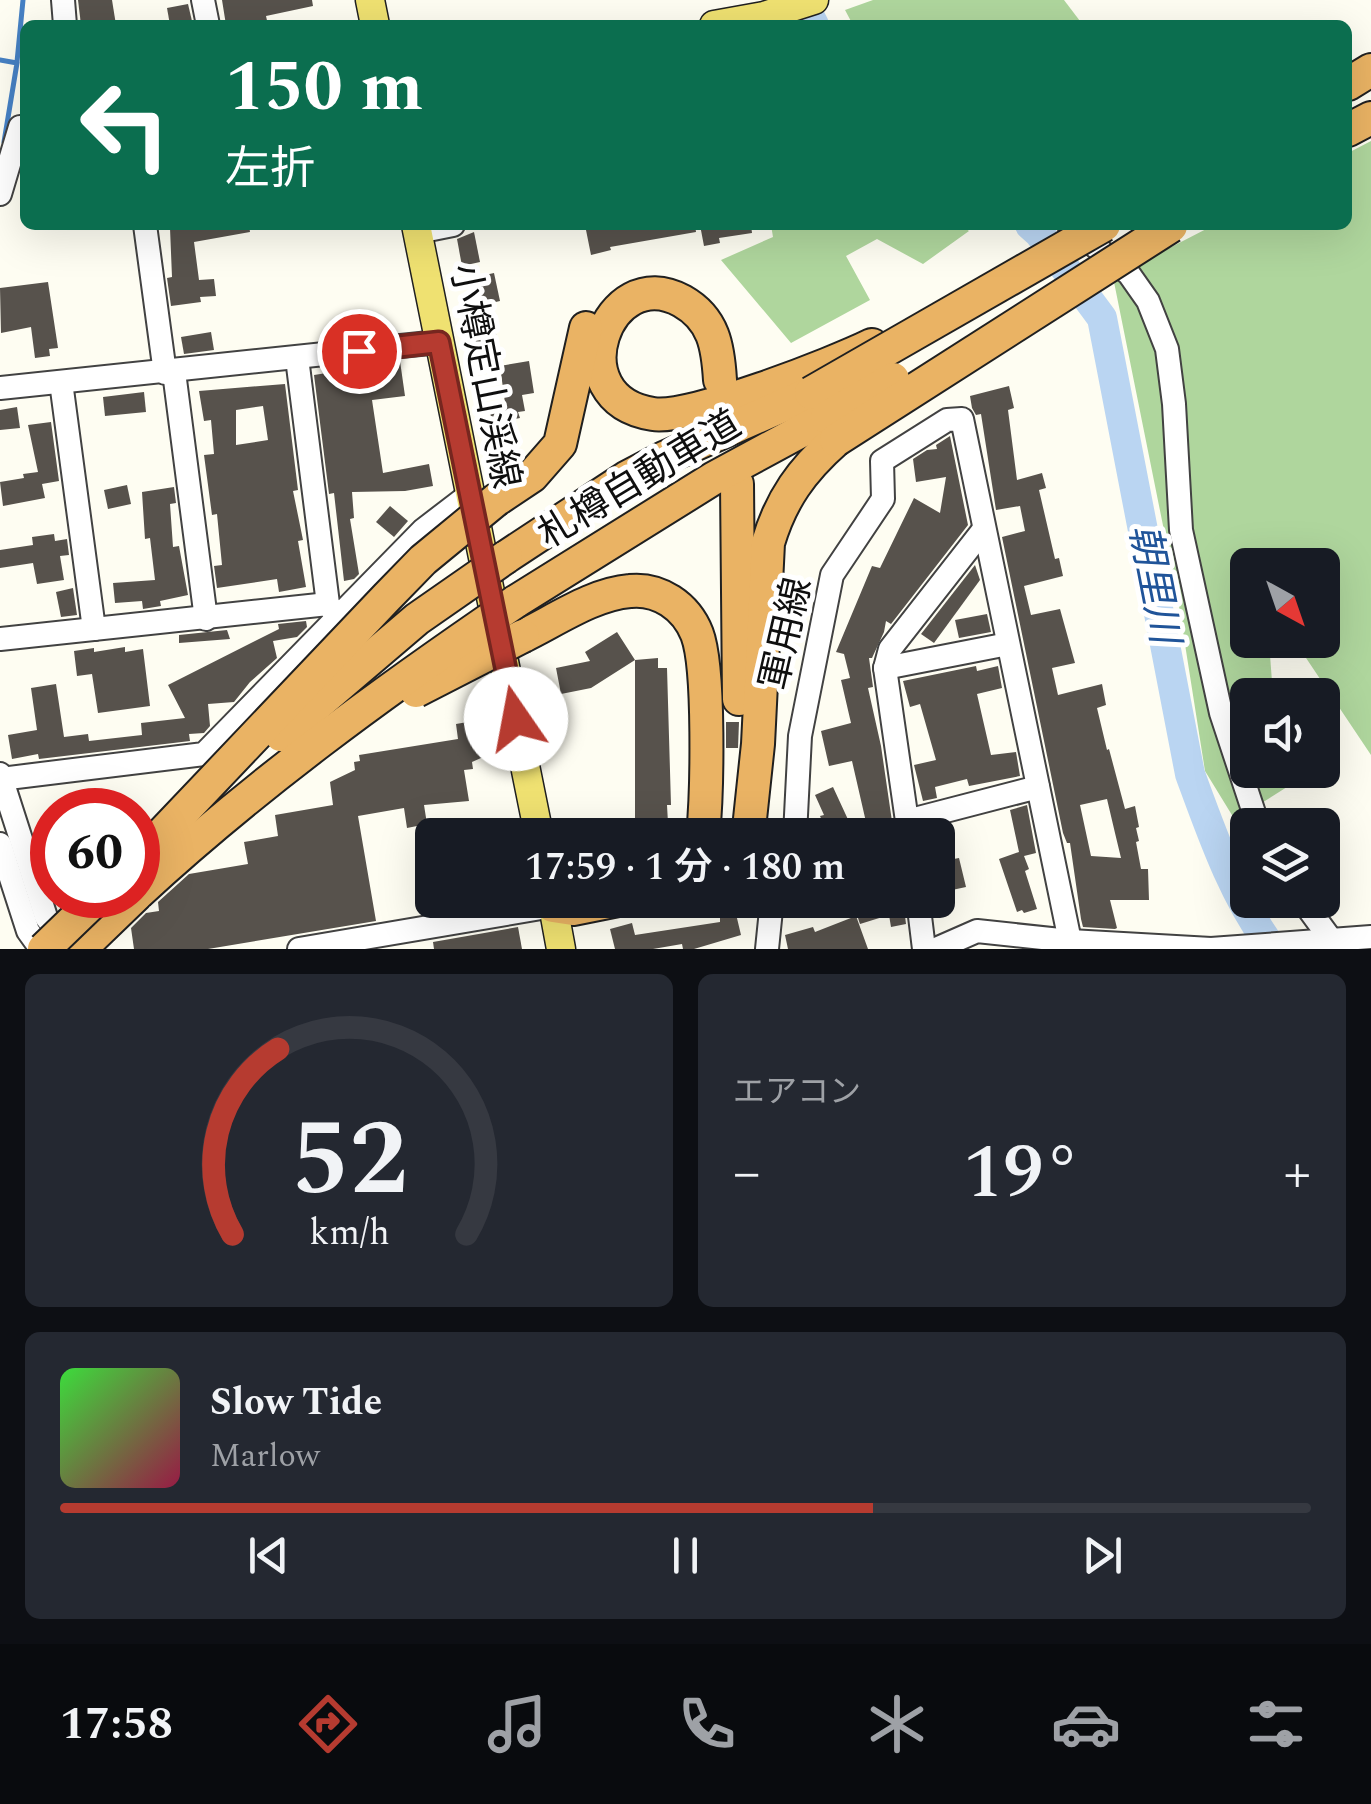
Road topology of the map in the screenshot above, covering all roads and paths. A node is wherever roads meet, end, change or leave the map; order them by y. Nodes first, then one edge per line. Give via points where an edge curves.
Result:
1 (814, 0) edge
2 (742, 20) edge
3 (12, 129) edge
4 (0, 194) edge
5 (146, 230) edge
6 (417, 230) edge
7 (1076, 230) edge
8 (1095, 230) edge
9 (1164, 230) edge
10 (439, 342) junction
11 (297, 358) junction
12 (170, 372) junction
13 (61, 382) junction
14 (0, 388) edge
15 (818, 406) junction
16 (483, 497) junction
17 (984, 529) junction
18 (333, 611) junction
19 (206, 618) junction
20 (94, 629) junction
21 (0, 638) edge
22 (1008, 644) junction
23 (886, 668) junction
24 (0, 778) edge
25 (1038, 788) junction
26 (1252, 808) edge
27 (536, 818) edge
28 (703, 818) edge
29 (720, 818) edge
30 (748, 818) edge
31 (750, 818) edge
32 (796, 818) edge
33 (907, 818) edge
34 (940, 818) edge
35 (160, 836) edge
36 (160, 840) edge
37 (0, 844) edge
38 (180, 854) junction
39 (160, 873) edge
40 (76, 918) edge
41 (112, 918) edge
42 (468, 918) edge
43 (557, 918) edge
44 (770, 918) edge
45 (920, 918) edge
46 (1314, 918) edge
47 (1371, 938) edge
48 (1070, 941) junction
49 (1330, 943) edge
50 (1197, 948) edge
51 (43, 949) edge
52 (70, 949) edge
53 (80, 949) edge
54 (300, 949) edge
55 (561, 949) edge
56 (767, 949) edge
57 (924, 949) edge
58 (936, 949) edge

1 - 2 main road
3 - 4 street
5 - 12 street
6 - 10 main road, 小樽定山渓線
7 - 26 street via 1129,274 1167,348 1181,530 1221,713
8 - 15 highway, 札樽自動車道, bridge via 900,342
9 - 15 highway, bridge
10 - 11 street
10 - 16 main road, 小樽定山渓線
11 - 12 street
11 - 18 street
12 - 13 street
12 - 19 street
13 - 14 street
13 - 20 street
15 - 16 highway via 650,414 616,396 598,364 604,327 615,312 650,294 670,295 700,314 728,378 729,325 719,307 686,282 645,277 621,285 589,320 560,444 532,476
15 - 31 highway via 768,542
15 - 36 highway, 札樽自動車道, bridge via 652,465 460,587
15 - 38 highway, 札樽自動車道, bridge via 515,602 337,728
16 - 18 street via 423,530
16 - 27 main road, 小樽定山渓線
16 - 35 highway, bridge
17 - 22 street
17 - 23 street via 890,649
17 - 32 street, 軍用線 via 962,419 947,420 882,461 883,499 832,575 800,736
18 - 19 street
18 - 24 street via 204,754
19 - 20 street
20 - 21 street
22 - 23 street
22 - 25 street
23 - 33 street
24 - 52 street via 46,917
25 - 34 street
25 - 48 street
28 - 38 highway, bridge via 697,633 679,607 644,590 616,593 422,688 356,726
29 - 30 highway via 729,490
37 - 51 street via 28,931
38 - 39 highway, 札樽自動車道, bridge
40 - 51 highway, bridge
41 - 53 highway, 札樽自動車道
42 - 54 street
43 - 55 main road
44 - 56 street
45 - 57 street
46 - 49 street
47 - 49 street
48 - 50 street
48 - 58 street via 977,931
49 - 50 street

